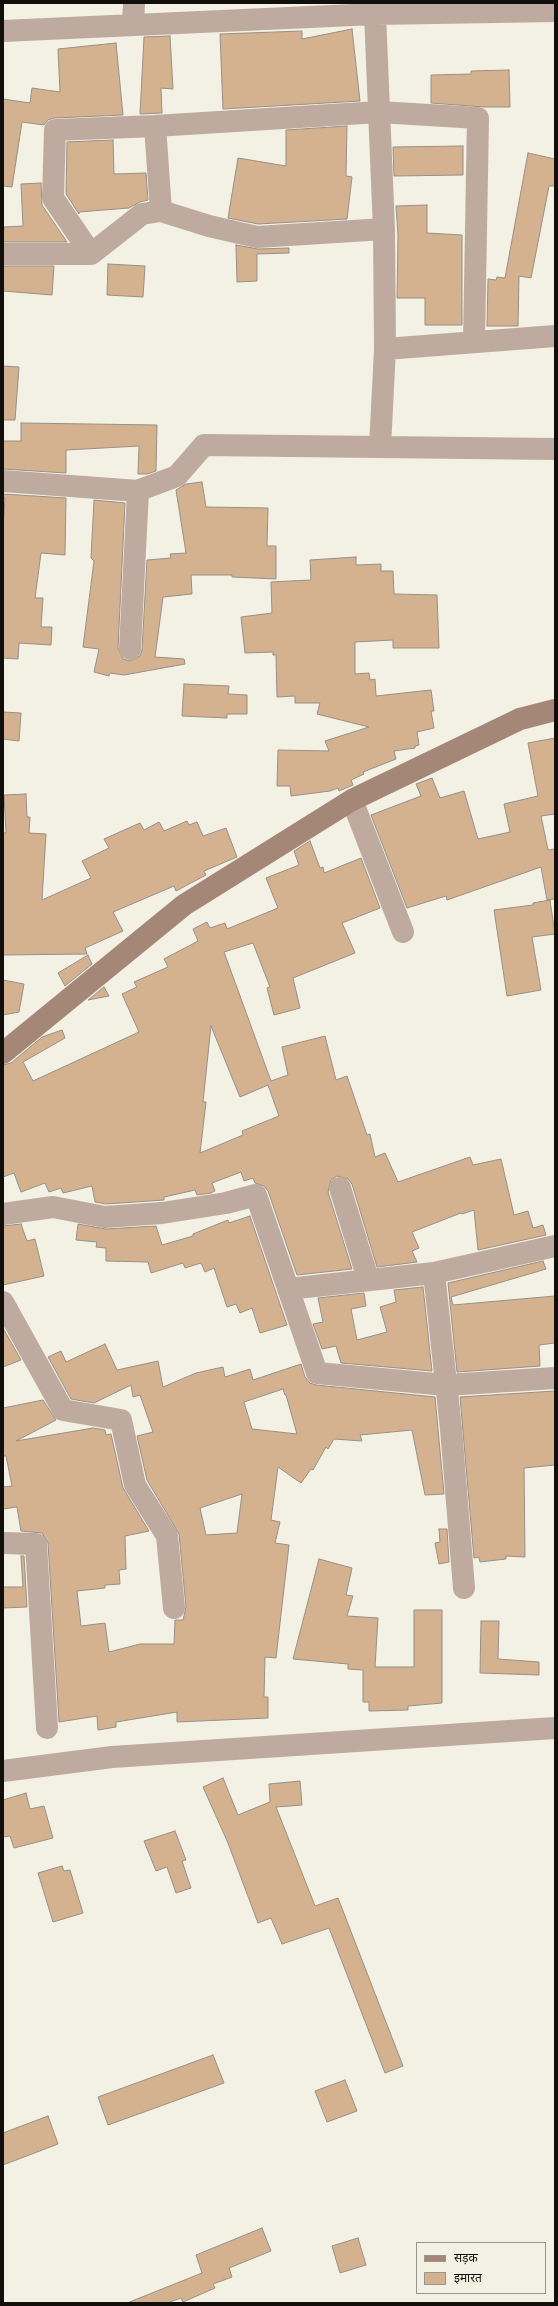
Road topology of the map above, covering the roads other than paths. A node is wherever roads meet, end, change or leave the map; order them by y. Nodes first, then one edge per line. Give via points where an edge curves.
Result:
1 (134, 3) edge
2 (555, 11) edge
3 (375, 14) junction
4 (133, 25) junction
5 (3, 31) edge
6 (379, 112) junction
7 (155, 126) junction
8 (161, 210) junction
9 (384, 229) junction
10 (3, 254) edge
11 (90, 254) junction
12 (555, 336) edge
13 (474, 342) junction
14 (386, 349) junction
15 (380, 447) junction
16 (555, 449) edge
17 (3, 481) edge
18 (137, 491) junction
19 (130, 649) dead end
20 (555, 710) edge
21 (352, 800) junction
22 (403, 932) dead end
23 (3, 1053) edge
24 (340, 1188) dead end
25 (3, 1214) edge
26 (555, 1246) edge
27 (434, 1273) junction
28 (368, 1279) junction
29 (288, 1289) junction
30 (3, 1302) edge
31 (555, 1378) edge
32 (446, 1385) junction
33 (3, 1543) edge
34 (464, 1588) dead end
35 (174, 1608) dead end
36 (47, 1728) dead end
37 (555, 1728) edge
38 (3, 1770) edge

1 - 4 street
2 - 3 street
3 - 4 street
3 - 6 street
4 - 5 street
6 - 7 street
6 - 9 street
6 - 13 street via 478,118
7 - 8 street
7 - 11 street via 55,130 53,198
8 - 9 street via 209,226 257,237
8 - 11 street via 142,214
9 - 14 street
10 - 11 street
12 - 13 street
13 - 14 street
14 - 15 street
15 - 16 street
15 - 18 street via 204,445 177,476
17 - 18 street
18 - 19 street
20 - 21 street via 520,719
21 - 22 street
21 - 23 street via 184,905
24 - 28 street
25 - 29 street via 53,1207 105,1217 162,1213 256,1196
26 - 27 street
27 - 28 street
27 - 32 street
28 - 29 street
29 - 32 street via 317,1373
30 - 35 street via 63,1410 121,1420 135,1485 166,1536
31 - 32 street
32 - 34 street
33 - 36 street via 36,1544
37 - 38 street via 112,1757

